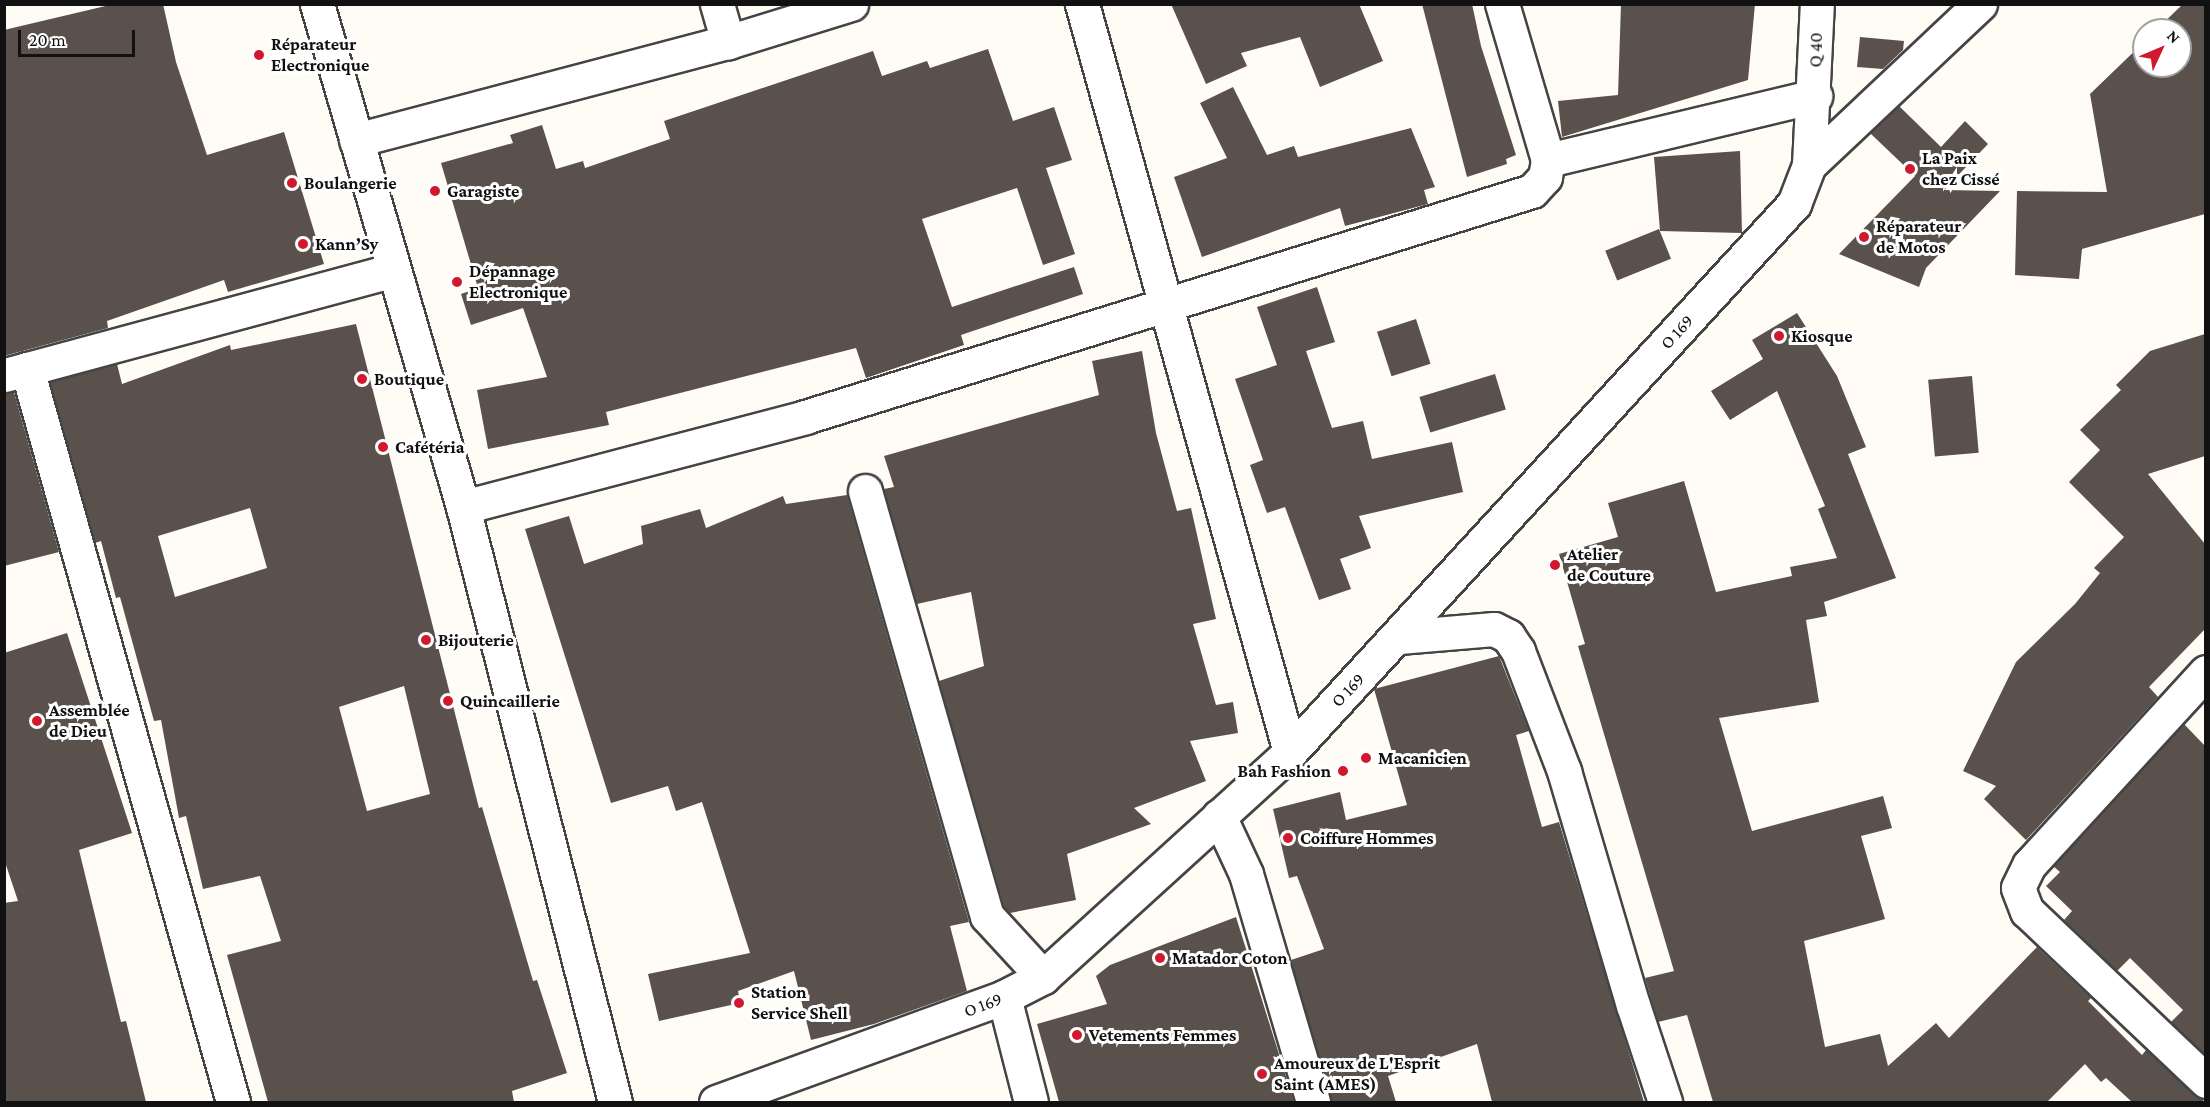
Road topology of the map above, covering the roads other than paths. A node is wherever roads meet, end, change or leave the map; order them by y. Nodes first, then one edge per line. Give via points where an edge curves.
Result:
1 (317, 4) edge
2 (717, 4) edge
3 (851, 4) edge
4 (1082, 4) edge
5 (1502, 4) edge
6 (1817, 4) edge
7 (1980, 4) edge
8 (728, 42) junction
9 (1815, 96) junction
10 (356, 140) junction
11 (1548, 160) junction
12 (1809, 165) junction
13 (392, 271) junction
14 (1165, 308) junction
15 (16, 372) edge
16 (865, 491) dead end
17 (463, 507) junction
18 (1399, 637) junction
19 (2205, 673) edge
20 (1290, 752) junction
21 (1219, 816) junction
22 (1043, 977) junction
23 (1004, 997) junction
24 (2205, 1081) edge
25 (233, 1102) edge
26 (615, 1102) edge
27 (716, 1102) edge
28 (1031, 1102) edge
29 (1313, 1102) edge
30 (1665, 1102) edge

1 - 10 street
2 - 8 street
3 - 8 street
4 - 14 street
5 - 11 street
6 - 9 street, Q 40
7 - 12 street
8 - 10 street
9 - 11 street
9 - 12 street, O 169
10 - 13 street
11 - 14 street via 1545,177 1532,191
12 - 18 street, O 169 via 1794,204
13 - 15 street
13 - 17 street
14 - 17 street via 805,417
14 - 20 street
15 - 25 street
16 - 22 street via 987,916
17 - 26 street
18 - 20 street, O 169
18 - 30 street via 1494,629 1509,636 1518,651 1564,771 1632,1005
19 - 24 street via 2029,865 2018,888 2026,910
20 - 21 street, O 169
21 - 22 street, O 169
21 - 29 street via 1246,874
22 - 23 street, O 169
23 - 27 street, O 169
23 - 28 street

